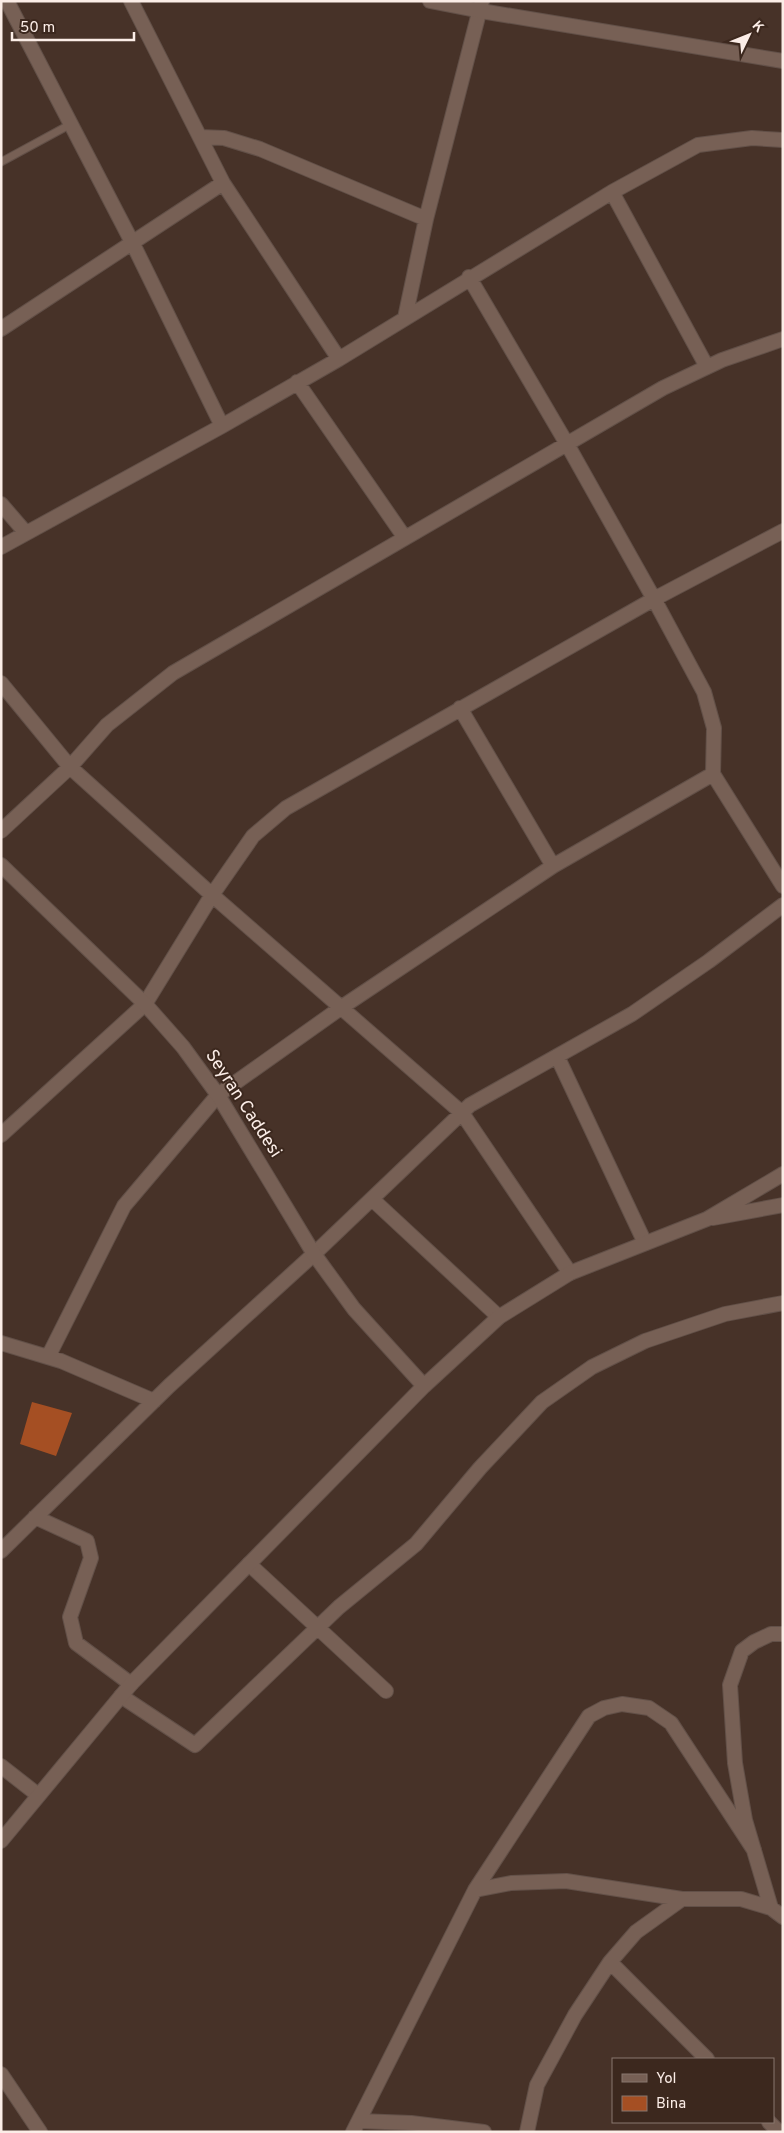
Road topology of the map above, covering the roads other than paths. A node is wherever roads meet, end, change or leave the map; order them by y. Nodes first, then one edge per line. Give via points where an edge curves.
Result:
1 (7, 1) edge
2 (131, 1) edge
3 (430, 1) edge
4 (481, 6) edge
5 (783, 61) edge
6 (70, 124) junction
7 (200, 137) junction
8 (783, 140) edge
9 (1, 162) edge
10 (223, 183) junction
11 (612, 192) junction
12 (426, 219) junction
13 (133, 244) junction
14 (469, 278) junction
15 (405, 318) junction
16 (1, 329) edge
17 (783, 338) edge
18 (339, 359) junction
19 (707, 368) junction
20 (297, 382) junction
21 (222, 426) junction
22 (566, 444) junction
23 (1, 504) edge
24 (783, 531) edge
25 (26, 533) junction
26 (405, 538) junction
27 (1, 547) edge
28 (654, 600) junction
29 (1, 683) edge
30 (460, 708) junction
31 (70, 767) junction
32 (713, 774) junction
33 (1, 831) edge
34 (1, 865) edge
35 (552, 866) junction
36 (783, 886) edge
37 (212, 895) junction
38 (783, 904) edge
39 (145, 1004) junction
40 (342, 1006) junction
41 (558, 1056) junction
42 (218, 1095) junction
43 (462, 1113) junction
44 (1, 1135) edge
45 (783, 1174) edge
46 (372, 1199) junction
47 (783, 1205) edge
48 (707, 1219) junction
49 (645, 1243) junction
50 (314, 1254) junction
51 (570, 1273) junction
52 (783, 1303) edge
53 (499, 1317) junction
54 (1, 1343) edge
55 (48, 1357) junction
56 (424, 1386) junction
57 (154, 1400) junction
58 (35, 1517) junction
59 (2, 1549) edge
60 (249, 1564) junction
61 (318, 1627) junction
62 (783, 1634) edge
63 (131, 1684) junction
64 (386, 1691) dead end
65 (121, 1696) junction
66 (1, 1766) edge
67 (38, 1795) junction
68 (1, 1841) edge
69 (754, 1850) junction
70 (474, 1890) junction
71 (682, 1899) junction
72 (771, 1908) junction
73 (783, 1917) edge
74 (610, 1962) junction
75 (706, 2058) edge
76 (1, 2074) edge
77 (770, 2123) edge
78 (356, 2126) edge
79 (410, 2127) edge
80 (40, 2132) edge
81 (484, 2132) edge
82 (527, 2132) edge
83 (782, 2132) edge

1 - 6 street
2 - 7 street
3 - 4 street
4 - 5 street
4 - 12 street
6 - 9 lane
6 - 13 street
7 - 10 street
7 - 12 street via 224,138 260,149
8 - 11 street via 752,138 698,145
10 - 13 street
10 - 18 street
11 - 14 street
11 - 19 street
12 - 15 street
13 - 16 street
13 - 21 street
14 - 15 street
14 - 22 street
15 - 18 street
17 - 19 street
18 - 20 street
19 - 22 street via 663,388
20 - 21 street
20 - 26 street
21 - 25 street
22 - 26 street
22 - 28 street
23 - 25 street
24 - 28 street
25 - 27 street
26 - 31 street via 173,673 107,725
28 - 30 street
28 - 32 street via 704,692 714,728
29 - 31 street
30 - 35 street
30 - 37 street via 286,808 254,836
31 - 33 street
31 - 37 street
32 - 35 street
32 - 36 street
34 - 39 street, Seyran Caddesi
35 - 40 street
37 - 39 street
37 - 40 street
38 - 41 street via 632,1014
39 - 42 street, Seyran Caddesi via 183,1047
39 - 44 street
40 - 42 street
40 - 43 street
41 - 43 street via 470,1105
41 - 49 street
42 - 50 street, Seyran Caddesi
42 - 55 street via 124,1206
43 - 46 street
43 - 51 street
45 - 48 street
46 - 50 street
46 - 53 street
47 - 48 street
48 - 49 street
49 - 51 street
50 - 56 street, Seyran Caddesi via 354,1309
50 - 57 street
51 - 53 street
52 - 61 street via 725,1314 645,1341 592,1367 542,1402 480,1468 416,1544
53 - 56 street
54 - 55 street
55 - 57 street
56 - 60 street
57 - 58 street
58 - 59 street
58 - 63 street via 87,1541 91,1558 70,1617 76,1643
60 - 61 street
60 - 63 street
61 - 64 street
61 - 65 street via 195,1746
62 - 69 street via 771,1634 742,1651 730,1685 735,1763
63 - 65 street
65 - 67 street
66 - 67 street
67 - 68 street
69 - 70 street via 671,1723 649,1708 622,1704 589,1716
69 - 72 street
70 - 71 street via 511,1883 566,1881
70 - 78 street
71 - 72 street via 741,1899
71 - 74 street via 636,1932
72 - 73 street
74 - 75 street
74 - 82 street via 574,2015 537,2085
76 - 80 street
77 - 83 street
78 - 79 street
79 - 81 street

